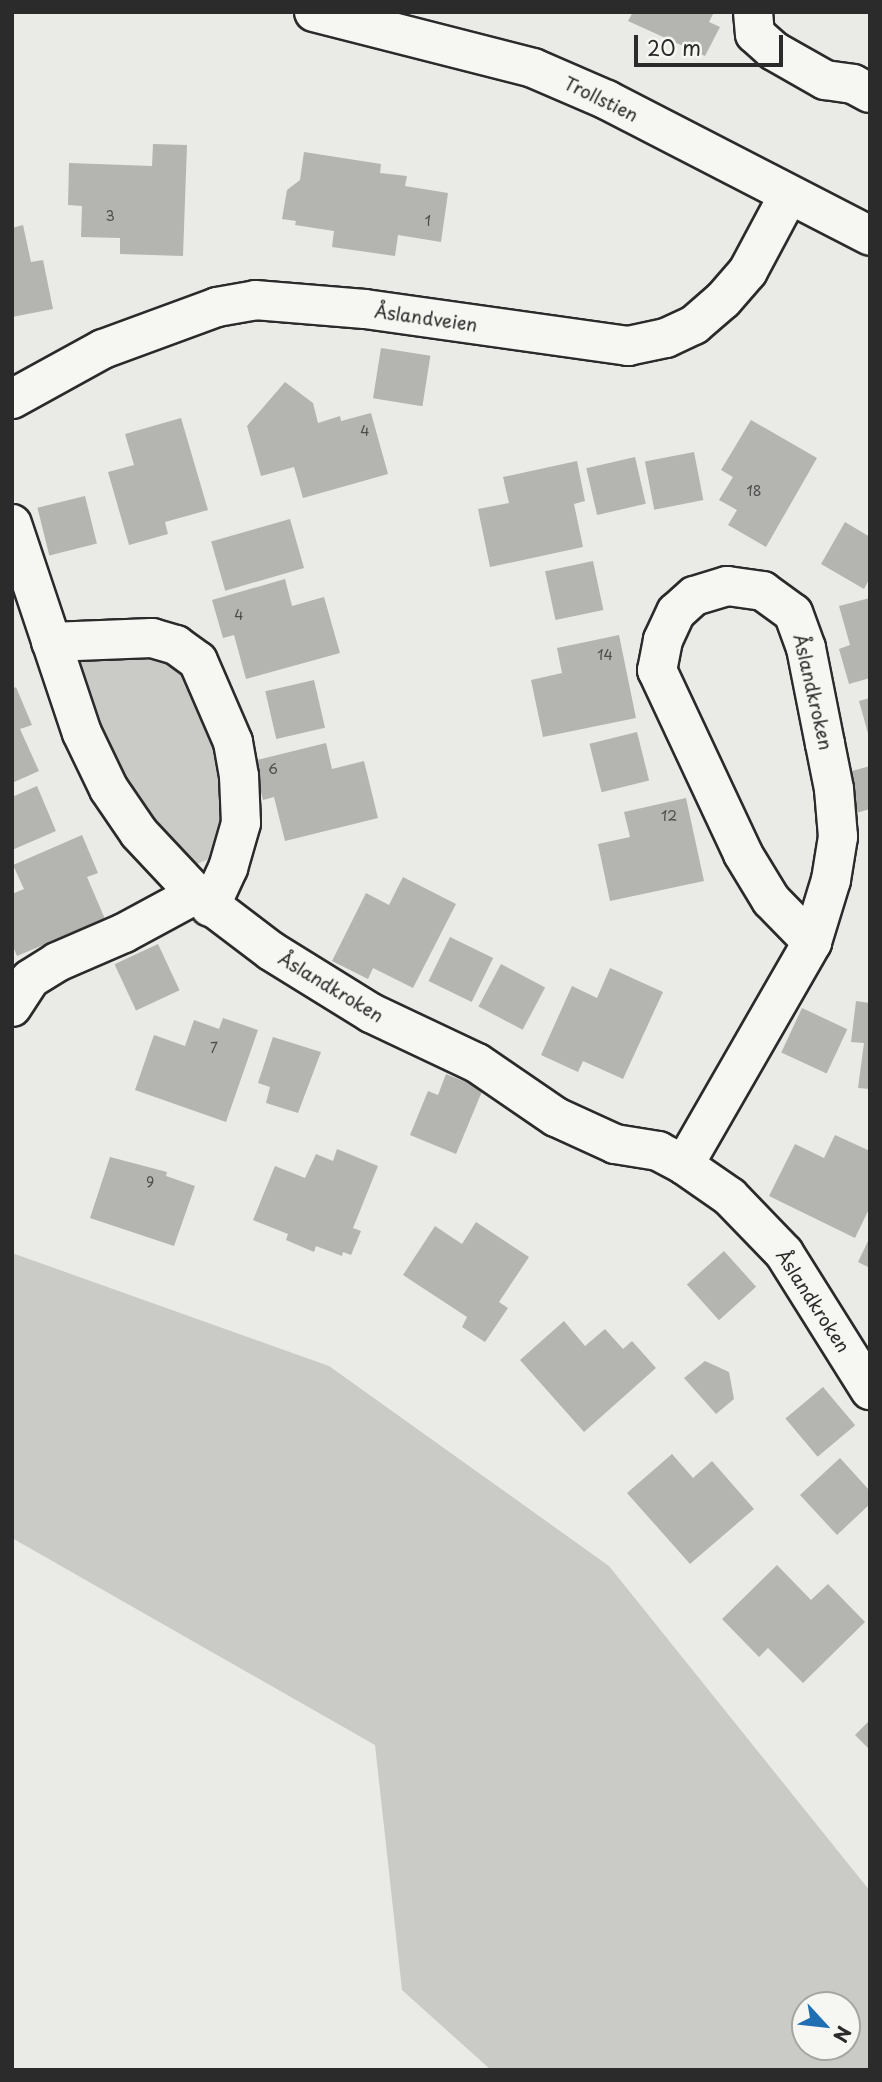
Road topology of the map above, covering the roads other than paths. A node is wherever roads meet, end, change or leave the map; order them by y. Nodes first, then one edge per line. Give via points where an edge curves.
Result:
1 (314, 12) edge
2 (752, 12) edge
3 (870, 93) edge
4 (788, 196) junction
5 (870, 236) edge
6 (12, 399) edge
7 (12, 524) edge
8 (51, 642) junction
9 (203, 900) junction
10 (812, 942) junction
11 (12, 1007) edge
12 (684, 1165) junction
13 (870, 1390) edge

1 - 4 street, Trollstien via 533,68 607,100
2 - 3 street via 755,34 774,51 825,80 853,84
4 - 5 street, Trollstien
4 - 6 street, Åslandveien via 748,271 694,325 666,338 628,346 365,309 255,300 217,307 113,345
7 - 8 street, Åslandkroken
8 - 9 street, Åslandkroken via 82,733 109,789 139,833
8 - 9 street via 152,638 176,645 198,661 233,742 241,823 228,868
9 - 11 street via 57,962 30,979
9 - 12 street, Åslandkroken via 271,951 371,1013 477,1063 556,1117 615,1143 658,1151
10 - 10 street, Åslandkroken via 771,900 743,855 657,670 663,640 676,612 694,596 727,586 763,591 776,598 793,613 806,648 834,789 838,838
10 - 12 street, Åslandkroken
12 - 13 street, Åslandkroken via 730,1198 784,1253

